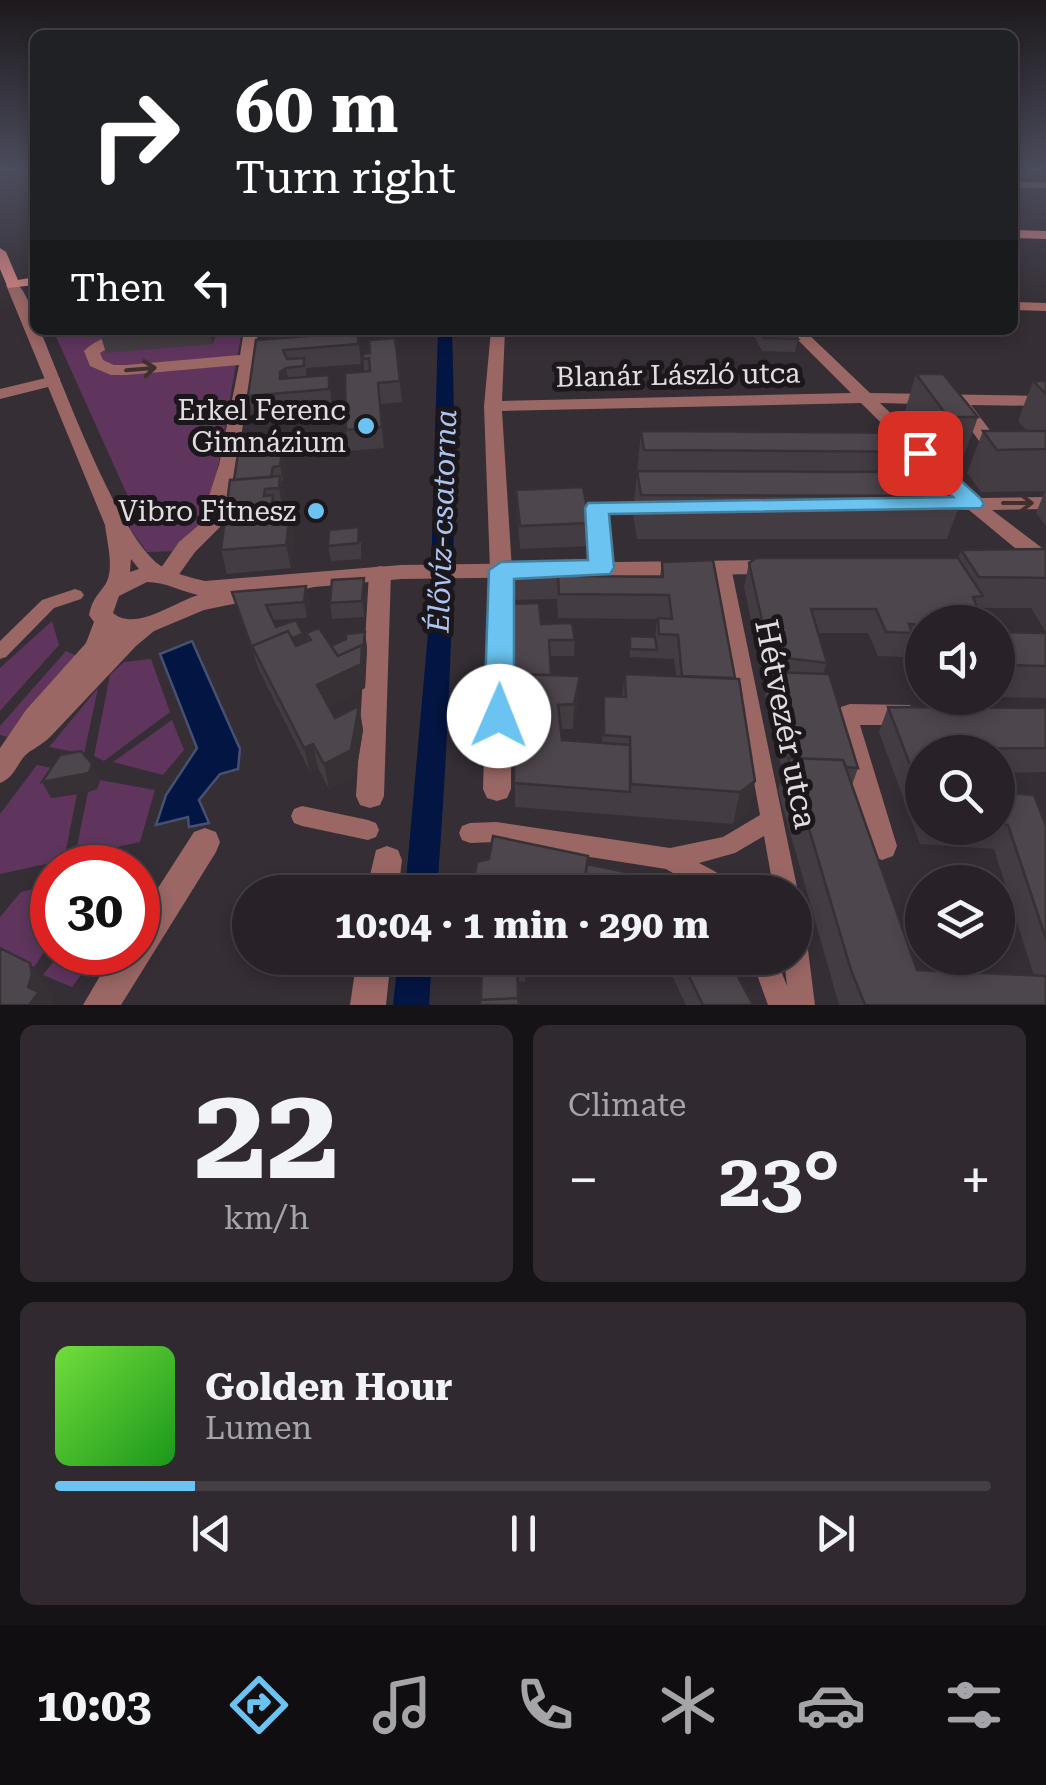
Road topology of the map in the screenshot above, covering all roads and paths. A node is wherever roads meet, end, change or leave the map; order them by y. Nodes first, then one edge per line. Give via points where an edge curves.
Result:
1 (1018, 234) edge
2 (1046, 235) edge
3 (0, 252) edge
4 (7, 286) edge
5 (1018, 306) edge
6 (1046, 307) edge
7 (30, 328) edge
8 (34, 335) edge
9 (251, 335) edge
10 (498, 335) edge
11 (800, 335) edge
12 (144, 336) dead end
13 (248, 359) junction
14 (54, 381) junction
15 (0, 394) edge
16 (864, 398) junction
17 (958, 400) junction
18 (1046, 401) edge
19 (493, 406) junction
20 (1046, 459) edge
21 (1046, 503) edge
22 (916, 504) edge
23 (973, 504) junction
24 (672, 507) edge
25 (115, 525) junction
26 (1046, 563) edge
27 (1007, 564) edge
28 (795, 566) edge
29 (723, 567) junction
30 (602, 568) junction
31 (501, 570) junction
32 (390, 573) junction
33 (168, 578) junction
34 (314, 580) junction
35 (117, 586) junction
36 (75, 595) dead end
37 (174, 613) junction
38 (106, 622) junction
39 (148, 626) junction
40 (0, 652) edge
41 (941, 716) edge
42 (8, 761) edge
43 (498, 790) dead end
44 (370, 796) dead end
45 (302, 816) dead end
46 (772, 820) junction
47 (368, 830) dead end
48 (470, 833) dead end
49 (205, 842) dead end
50 (882, 846) dead end
51 (670, 859) junction
52 (386, 860) dead end
53 (384, 875) edge
54 (699, 875) edge
55 (783, 875) edge
56 (160, 912) edge
57 (120, 975) edge
58 (372, 975) edge
59 (770, 975) edge
60 (799, 975) edge
61 (101, 1005) edge
62 (368, 1005) edge
63 (781, 1005) edge
64 (802, 1005) edge

1 - 2 main road
3 - 4 main road
4 - 7 street
5 - 6 street
8 - 14 street
9 - 13 street
10 - 19 street
11 - 16 street
12 -> 13 street via 103,343 92,351 94,359 111,370
13 - 33 street via 212,517
14 - 15 street
14 - 25 street
16 - 17 street, Blanár László utca
16 - 19 street, Blanár László utca
16 - 23 street
17 - 18 street, Blanár László utca
17 - 20 street via 1002,458
19 - 31 street via 509,505
23 -> 21 street
22 - 23 street
23 - 26 street
24 - 30 street via 586,505
25 - 33 street
25 - 35 street via 122,562
26 - 27 street
28 - 29 street
29 - 30 street
29 - 46 street, Hétvezér utca via 755,686
30 - 31 street
31 - 32 street
31 - 43 street
32 - 34 street
32 - 44 street
33 - 34 street via 226,590
33 - 35 street
33 - 37 street via 185,595
34 - 37 street
35 - 38 street via 101,607
36 - 40 street via 48,604
37 - 39 street
38 - 39 street via 124,629
38 - 42 street via 96,647 35,717
39 - 42 street via 124,640
41 - 50 street via 844,709
45 - 47 street
46 - 51 street via 728,846
46 - 55 street, Hétvezér utca
48 - 51 street
49 - 56 street
51 - 54 street
52 - 53 street
57 - 61 street
58 - 62 street
59 - 63 street
60 - 64 street

